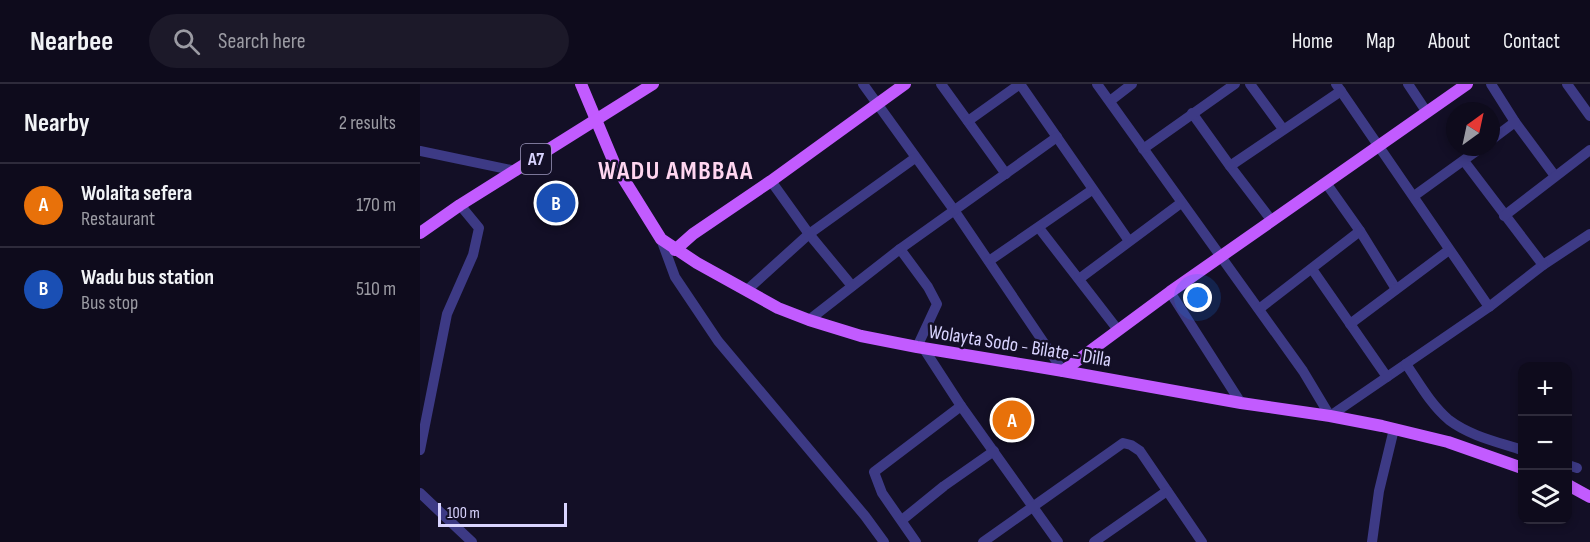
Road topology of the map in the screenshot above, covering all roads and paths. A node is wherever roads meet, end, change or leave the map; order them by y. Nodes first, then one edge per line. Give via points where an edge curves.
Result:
1 (581, 84) edge
2 (653, 84) edge
3 (863, 84) edge
4 (905, 84) edge
5 (941, 84) edge
6 (1020, 84) edge
7 (1097, 84) edge
8 (1132, 84) edge
9 (1235, 84) edge
10 (1250, 84) edge
11 (1408, 84) edge
12 (1467, 84) edge
13 (1491, 84) edge
14 (1573, 86) edge
15 (1338, 87) edge
16 (1110, 101) junction
17 (877, 104) junction
18 (1426, 111) junction
19 (1192, 113) junction
20 (1590, 116) edge
21 (598, 120) junction
22 (968, 122) junction
23 (1515, 122) junction
24 (1283, 129) junction
25 (1500, 133) edge
26 (1057, 137) junction
27 (1379, 146) junction
28 (1143, 149) junction
29 (1590, 150) edge
30 (420, 151) edge
31 (1470, 156) edge
32 (915, 158) junction
33 (1464, 161) junction
34 (1230, 166) junction
35 (516, 171) junction
36 (1006, 174) junction
37 (1556, 176) junction
38 (771, 181) junction
39 (1326, 183) junction
40 (1092, 190) junction
41 (1414, 196) junction
42 (1182, 203) junction
43 (460, 205) junction
44 (954, 210) junction
45 (1504, 216) junction
46 (1272, 220) junction
47 (1039, 228) junction
48 (1360, 231) junction
49 (420, 233) edge
50 (809, 234) junction
51 (1590, 234) edge
52 (661, 239) junction
53 (1129, 241) junction
54 (900, 249) junction
55 (675, 250) junction
56 (1449, 250) junction
57 (1221, 258) junction
58 (989, 261) junction
59 (1543, 265) junction
60 (1312, 269) junction
61 (1079, 279) junction
62 (852, 286) junction
63 (1396, 289) junction
64 (747, 290) junction
65 (1170, 292) junction
66 (1489, 307) junction
67 (1259, 309) junction
68 (809, 321) junction
69 (1350, 324) junction
70 (1118, 330) junction
71 (920, 348) junction
72 (1406, 364) junction
73 (1063, 371) junction
74 (1387, 377) junction
75 (1241, 403) junction
76 (961, 406) junction
77 (1330, 416) junction
78 (1394, 429) junction
79 (1518, 449) edge
80 (420, 450) edge
81 (994, 451) junction
82 (1518, 467) edge
83 (1572, 487) edge
84 (1167, 491) junction
85 (420, 493) edge
86 (1590, 497) edge
87 (1032, 507) junction
88 (902, 520) junction
89 (472, 542) edge
90 (884, 542) edge
91 (916, 542) edge
92 (983, 542) edge
93 (1058, 542) edge
94 (1094, 542) edge
95 (1202, 542) edge
96 (1372, 542) edge

1 - 21 main road, Wolayta Sodo - Bilate - Dilla
2 - 21 main road, A7
3 - 17 street
4 - 17 main road
5 - 22 street
6 - 22 street
6 - 26 street
7 - 16 street
8 - 16 street
9 - 19 street
10 - 24 street
11 - 18 street
12 - 18 main road
13 - 23 street
14 - 20 street
15 - 24 street
15 - 27 street
16 - 28 street
17 - 32 street
17 - 38 main road
18 - 27 main road
19 - 28 street
19 - 34 street
21 - 35 main road, A7
21 - 52 main road, Wolayta Sodo - Bilate - Dilla via 615,165
22 - 36 street
23 - 25 street
23 - 37 street
24 - 34 street
26 - 36 street
26 - 40 street
27 - 39 main road
27 - 41 street
28 - 42 street
29 - 37 street
30 - 35 street
31 - 33 street
32 - 44 street
32 - 50 street
33 - 41 street
33 - 45 street
34 - 46 street
35 - 43 main road, A7
36 - 44 street
37 - 45 street
38 - 50 street
38 - 55 main road
39 - 46 main road
39 - 48 street
40 - 47 street
40 - 53 street
41 - 56 street
42 - 53 street
42 - 57 street
43 - 49 main road, A7
43 - 80 street via 479,228 473,255 447,314
44 - 54 street
44 - 58 street
45 - 59 street
46 - 57 main road
47 - 58 street
47 - 61 street
48 - 60 street
48 - 63 street
50 - 62 street
50 - 64 street
51 - 59 street
52 - 55 main road, Wolayta Sodo - Bilate - Dilla
52 - 90 street via 675,277 717,341
53 - 61 street
54 - 62 street
54 - 71 street via 937,304
55 - 64 main road, Wolayta Sodo - Bilate - Dilla
56 - 63 street
56 - 66 street
57 - 65 main road
57 - 67 street
58 - 73 street
59 - 66 street
60 - 67 street
60 - 69 street
61 - 70 street
62 - 68 street
63 - 69 street
64 - 68 main road, Wolayta Sodo - Bilate - Dilla
65 - 70 main road
65 - 75 street
66 - 72 street
67 - 77 street
68 - 71 main road, Wolayta Sodo - Bilate - Dilla
69 - 74 street
70 - 73 main road
71 - 73 main road, Wolayta Sodo - Bilate - Dilla
71 - 76 street
72 - 74 street
72 - 79 street via 1449,420
73 - 75 main road, Wolayta Sodo - Bilate - Dilla
74 - 77 street
75 - 77 main road, Wolayta Sodo - Bilate - Dilla
76 - 81 street
76 - 88 street via 874,472 882,493
77 - 78 main road, Wolayta Sodo - Bilate - Dilla
78 - 82 main road, Wolayta Sodo - Bilate - Dilla via 1448,442
78 - 96 street
81 - 87 street
81 - 88 street
83 - 86 main road
84 - 87 street via 1140,451 1123,443
84 - 94 street
84 - 95 street
85 - 89 street
87 - 92 street
87 - 93 street
88 - 91 street

